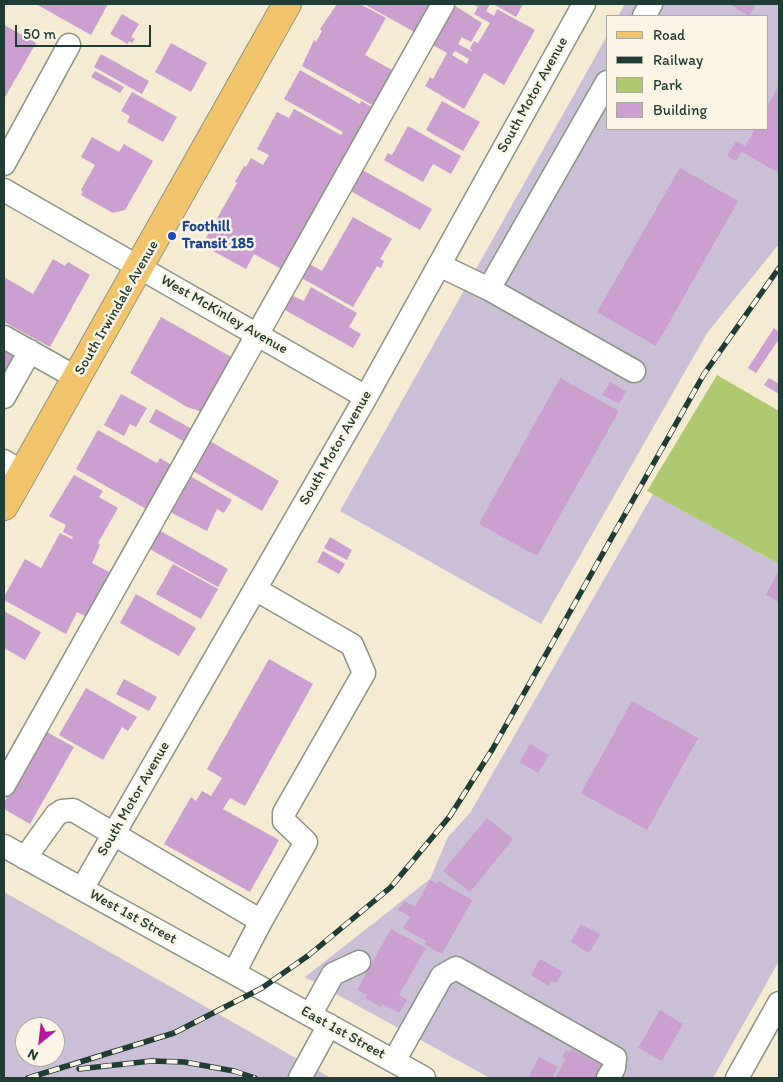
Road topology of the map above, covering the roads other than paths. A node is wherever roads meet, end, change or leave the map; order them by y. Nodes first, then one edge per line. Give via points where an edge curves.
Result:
1 (286, 4) edge
2 (443, 4) edge
3 (584, 4) edge
4 (651, 4) edge
5 (645, 15) edge
6 (69, 45) dead end
7 (606, 84) edge
8 (4, 164) edge
9 (4, 191) edge
10 (440, 264) junction
11 (140, 267) junction
12 (489, 289) junction
13 (257, 334) junction
14 (4, 337) edge
15 (30, 351) junction
16 (634, 371) dead end
17 (77, 378) junction
18 (4, 397) edge
19 (366, 397) junction
20 (10, 482) edge
21 (255, 589) junction
22 (4, 785) edge
23 (114, 834) junction
24 (4, 846) edge
25 (25, 858) junction
26 (82, 889) junction
27 (261, 921) junction
28 (359, 962) dead end
29 (234, 973) junction
30 (262, 988) joint
31 (779, 1003) edge
32 (319, 1020) junction
33 (394, 1061) junction
34 (300, 1078) edge
35 (424, 1078) edge
36 (608, 1078) edge
37 (737, 1078) edge

1 - 11 main road, South Irwindale Avenue
2 - 13 street
3 - 10 street, South Motor Avenue
4 - 5 street
6 - 8 street
7 - 12 street
9 - 11 street, West McKinley Avenue
10 - 12 street
10 - 19 street, South Motor Avenue
11 - 13 street, West McKinley Avenue
11 - 17 main road, South Irwindale Avenue
12 - 16 street
13 - 19 street, West McKinley Avenue
13 - 22 street
14 - 15 street
15 - 17 street
15 - 18 street
17 - 20 main road, South Irwindale Avenue
19 - 21 street, South Motor Avenue
21 - 23 street, South Motor Avenue
21 - 27 street via 352,645 364,673 284,813 284,822 306,842
23 - 25 street via 73,810 62,811 44,829
23 - 26 street, South Motor Avenue
23 - 27 street
24 - 25 street, West 1st Street
25 - 26 street, West 1st Street
26 - 29 street, West 1st Street
27 - 29 street
28 - 32 street via 333,974
29 - 30 street, West 1st Street
30 - 32 street, East 1st Street
31 - 37 street
32 - 33 street, East 1st Street
32 - 34 street
33 - 35 street, East 1st Street
33 - 36 street via 442,976 456,968 615,1058

